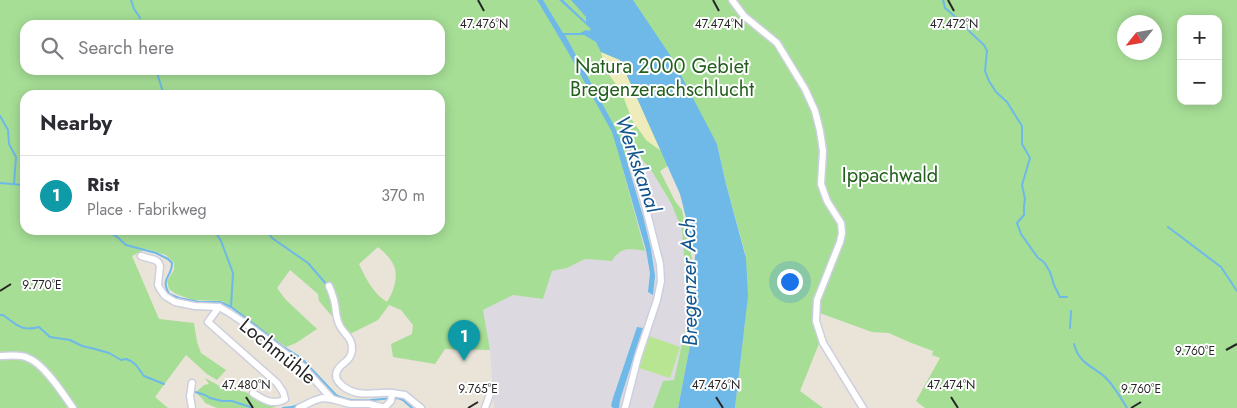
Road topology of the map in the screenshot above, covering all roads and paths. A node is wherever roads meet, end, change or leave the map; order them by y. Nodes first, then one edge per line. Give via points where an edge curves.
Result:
1 (732, 0) edge
2 (630, 154) dead end
3 (141, 256) dead end
4 (329, 286) dead end
5 (219, 307) junction
6 (0, 356) edge
7 (192, 383) dead end
8 (484, 388) dead end
9 (253, 393) dead end
10 (392, 396) junction
11 (332, 399) junction
12 (73, 408) edge
13 (192, 408) edge
14 (299, 408) edge
15 (385, 408) edge
16 (421, 408) edge
17 (485, 408) edge
18 (625, 408) edge
19 (863, 408) edge

1 - 19 street via 744,16 777,44 815,111 823,151 821,184 841,223 842,233 817,300 816,321 823,342
2 - 18 street via 662,280
3 - 5 street, Lochmühle via 158,262 158,285 174,302
4 - 10 street via 338,322 350,338 352,350 350,357 338,368 338,382 358,393
5 - 9 street, Lochmühle via 208,322 277,383 285,399 274,403
5 - 11 street, Lochmühle via 303,367
6 - 12 street via 26,357 34,361
7 - 13 street
8 - 17 street via 491,391
10 - 15 street
10 - 16 street via 405,395
11 - 14 street via 322,398
11 - 15 street

